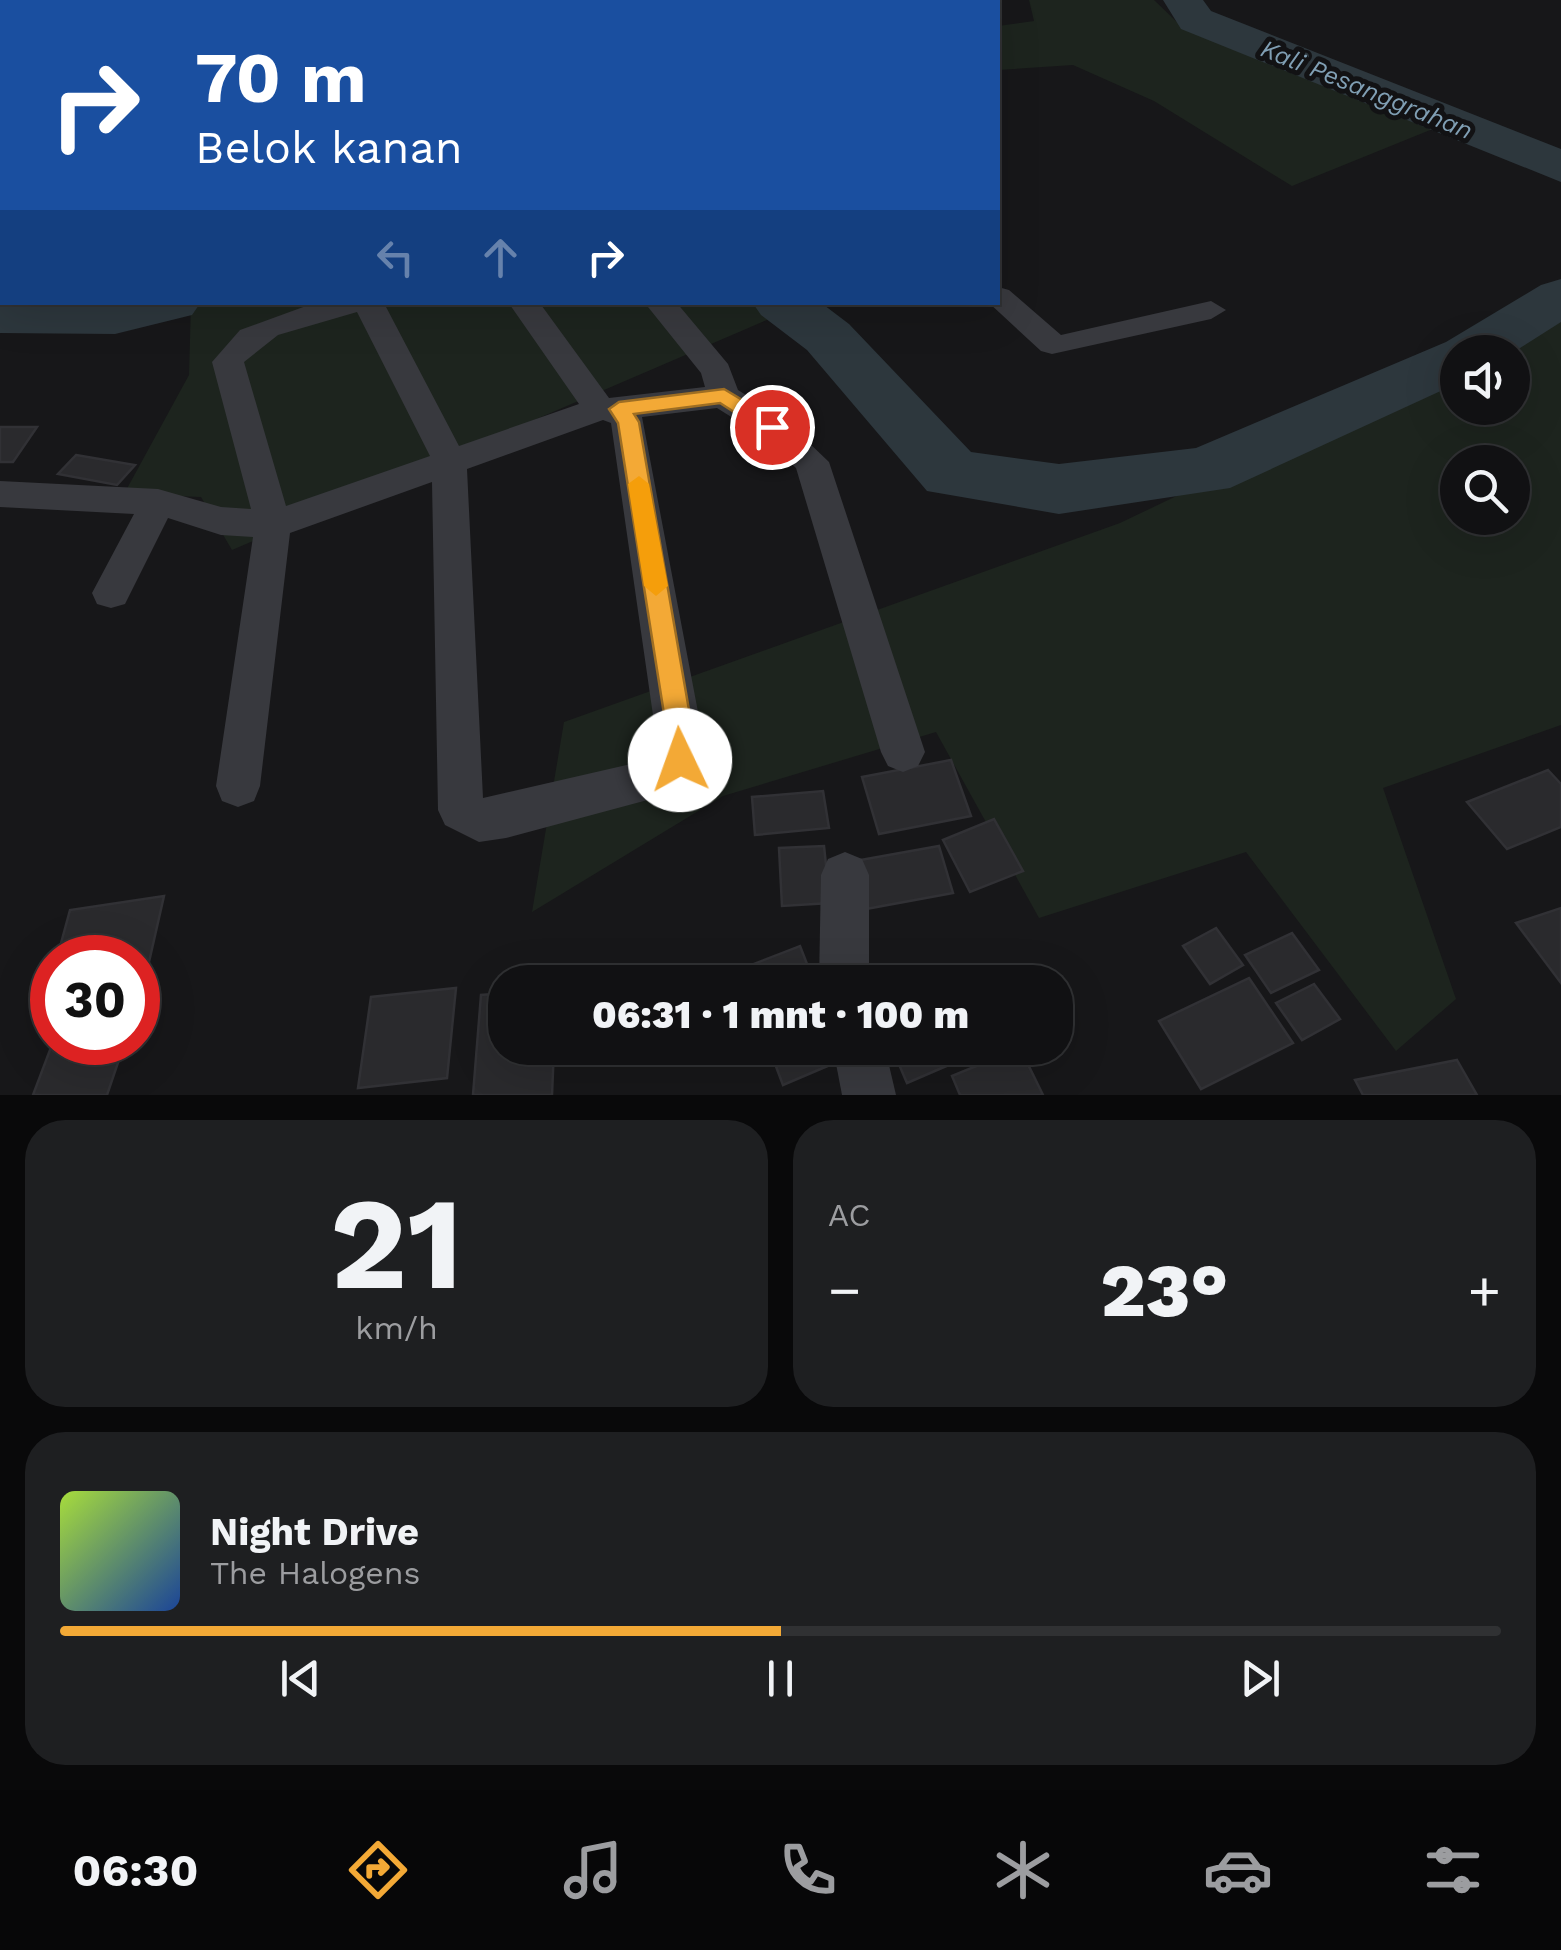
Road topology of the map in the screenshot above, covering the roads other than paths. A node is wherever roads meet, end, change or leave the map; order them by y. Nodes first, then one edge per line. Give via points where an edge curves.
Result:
1 (1000, 298) edge
2 (352, 305) edge
3 (366, 305) edge
4 (525, 305) edge
5 (661, 305) edge
6 (1211, 310) dead end
7 (724, 396) junction
8 (610, 409) junction
9 (448, 460) junction
10 (0, 494) edge
11 (158, 502) junction
12 (273, 525) junction
13 (111, 592) dead end
14 (903, 752) dead end
15 (238, 786) dead end
16 (844, 874) dead end
17 (844, 965) edge
18 (863, 1065) edge
19 (869, 1095) edge

1 - 6 street via 1052,344
2 - 12 street via 258,334 235,346 228,362
3 - 9 street
4 - 8 street
5 - 7 street via 717,372
7 - 8 street
7 - 14 street via 812,462
8 - 9 street
8 - 9 street via 628,422 680,733 680,760 655,778 506,818 480,820 462,810
9 - 12 street
10 - 11 street
11 - 12 street via 221,521
11 - 13 street
12 - 15 street
16 - 17 street
18 - 19 street

